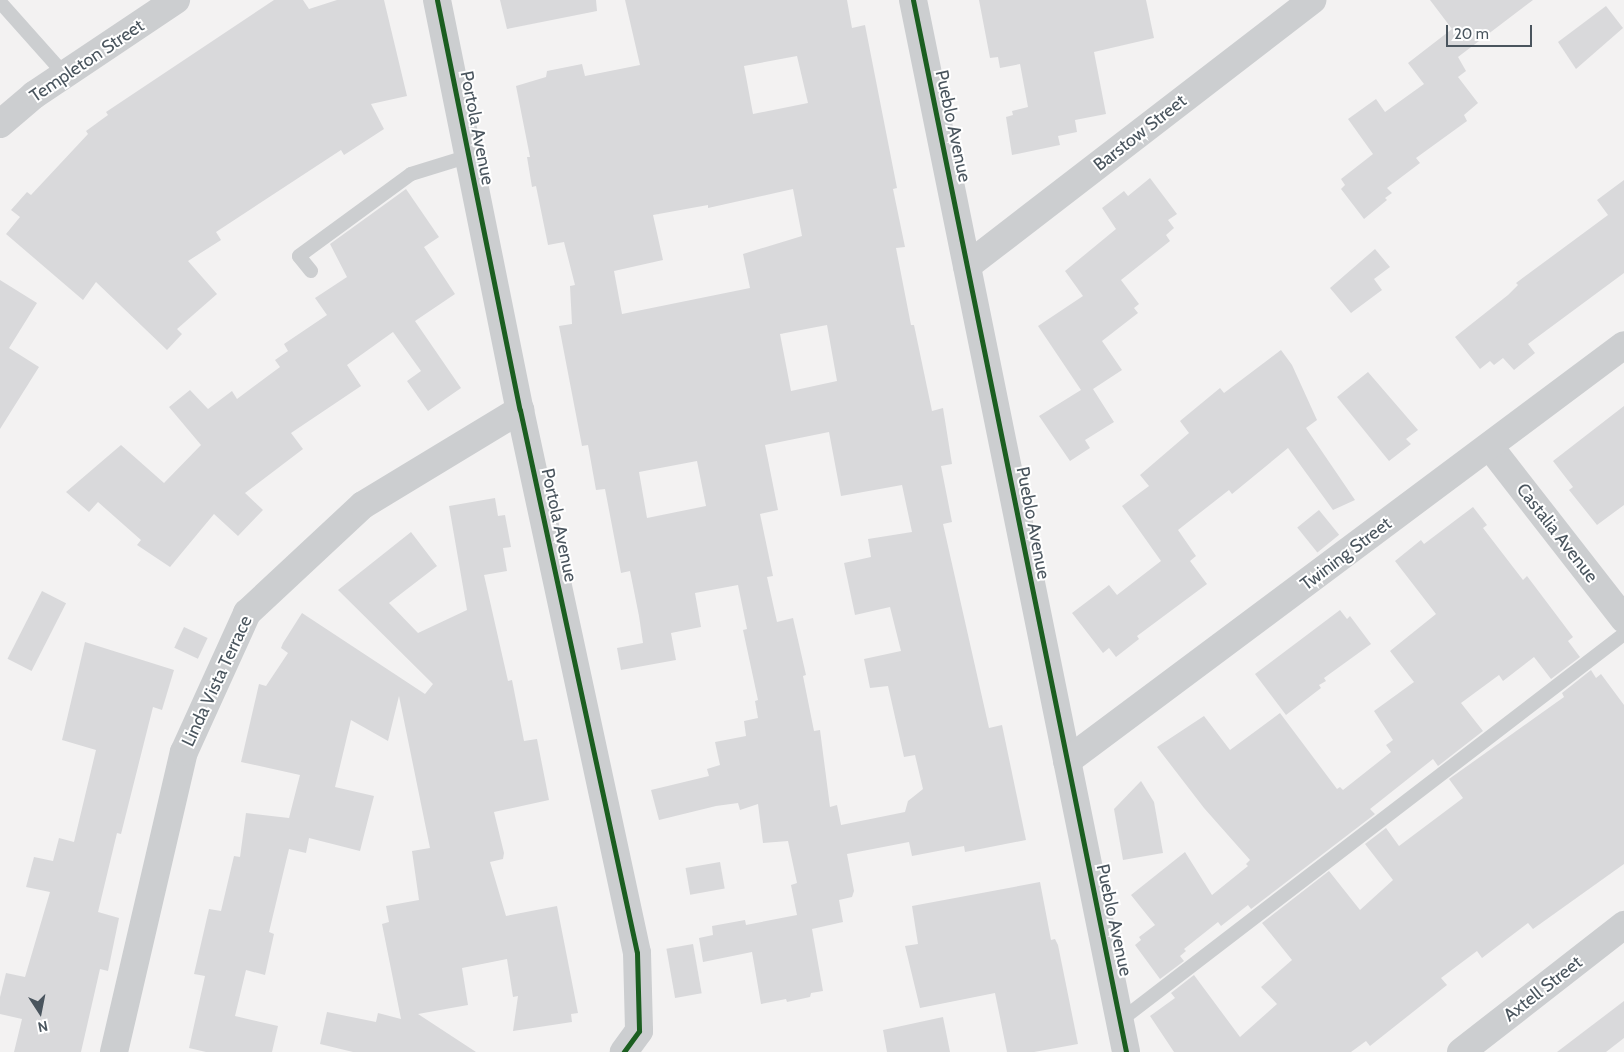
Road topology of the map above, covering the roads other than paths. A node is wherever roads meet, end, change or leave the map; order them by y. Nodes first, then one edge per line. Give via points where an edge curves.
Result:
1 (176, 0) edge
2 (437, 0) edge
3 (913, 0) edge
4 (1312, 0) edge
5 (0, 2) edge
6 (65, 75) junction
7 (0, 124) edge
8 (469, 156) junction
9 (967, 266) junction
10 (312, 271) dead end
11 (1624, 345) edge
12 (520, 410) junction
13 (1490, 447) junction
14 (1624, 619) edge
15 (1624, 634) edge
16 (1067, 761) junction
17 (1624, 925) edge
18 (1121, 1020) junction
19 (114, 1052) edge
20 (624, 1052) edge
21 (1126, 1052) edge
22 (1461, 1052) edge

1 - 6 street, Templeton Street
2 - 8 street, Portola Avenue
3 - 9 street, Pueblo Avenue
4 - 9 street, Barstow Street
5 - 6 lane
6 - 7 street, Templeton Street
8 - 10 lane via 411,174 299,256
8 - 12 street, Portola Avenue
9 - 16 street, Pueblo Avenue
11 - 13 street, Twining Street
12 - 19 street, Linda Vista Terrace via 364,505 246,613 184,752
12 - 20 street, Portola Avenue via 637,953 639,1031
13 - 14 street, Castalia Avenue
13 - 16 street, Twining Street
15 - 18 lane
16 - 18 street, Pueblo Avenue
17 - 22 street, Axtell Street
18 - 21 street, Pueblo Avenue

